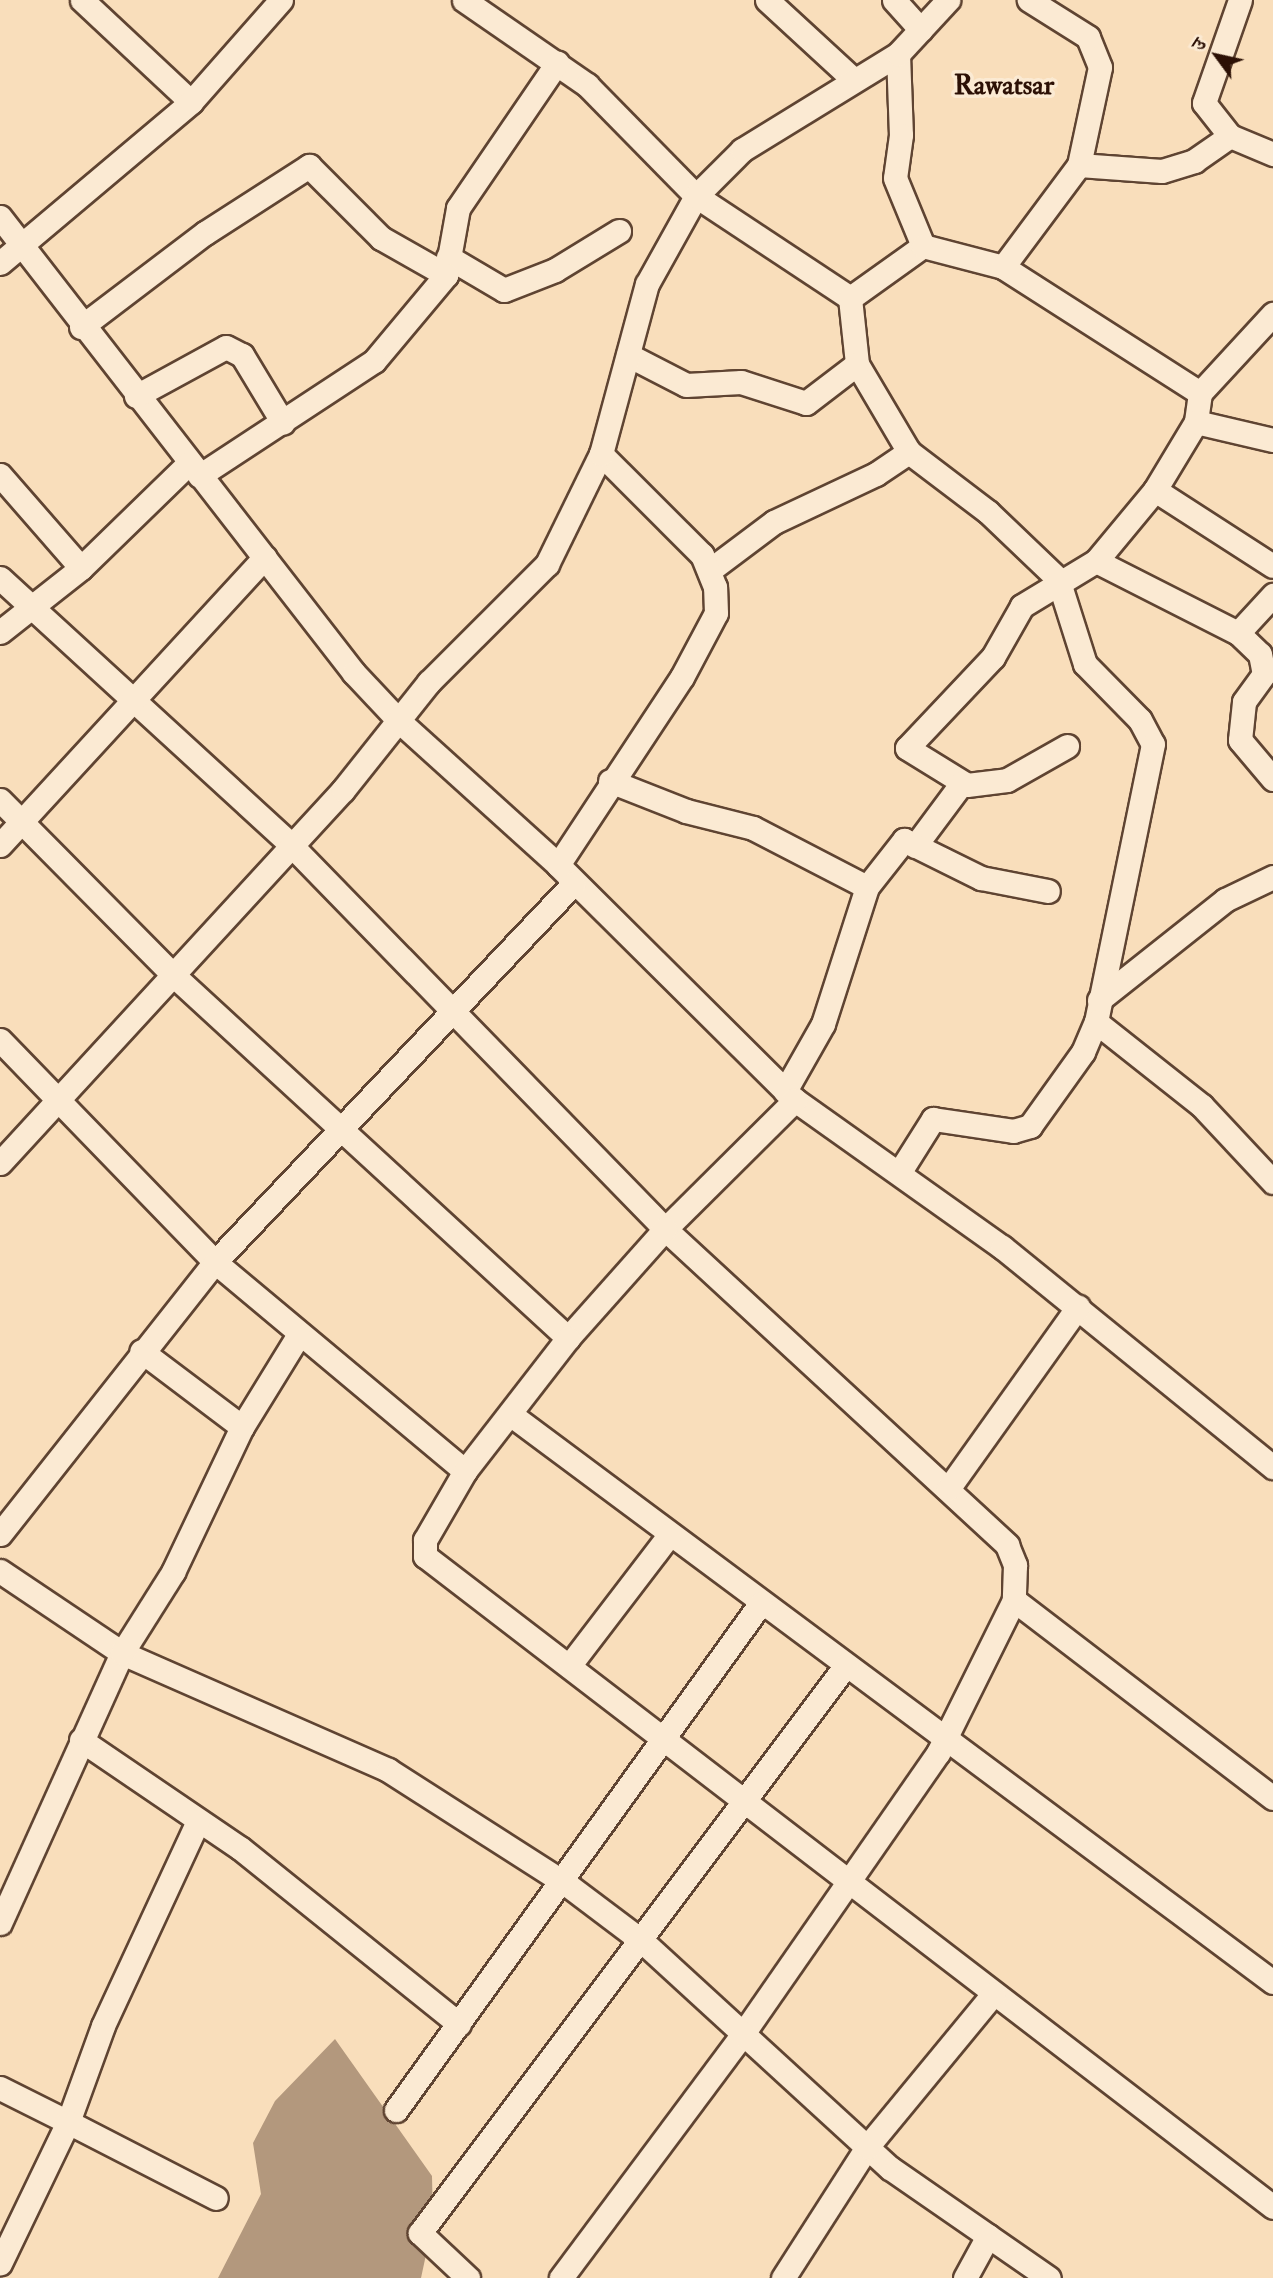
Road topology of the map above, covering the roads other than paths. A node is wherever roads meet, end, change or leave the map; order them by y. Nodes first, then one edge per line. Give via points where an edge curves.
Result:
1 (82, 0) edge
2 (281, 0) edge
3 (466, 0) edge
4 (767, 0) edge
5 (894, 0) edge
6 (948, 0) edge
7 (1029, 0) edge
8 (1240, 0) edge
9 (921, 30) junction
10 (898, 54) junction
11 (557, 64) junction
12 (853, 79) junction
13 (191, 102) junction
14 (1230, 136) junction
15 (1273, 154) edge
16 (1079, 164) junction
17 (696, 196) junction
18 (0, 217) edge
19 (620, 231) dead end
20 (923, 246) junction
21 (24, 247) junction
22 (0, 263) edge
23 (447, 266) junction
24 (1003, 267) junction
25 (850, 298) junction
26 (1273, 314) edge
27 (81, 327) junction
28 (628, 355) junction
29 (857, 364) junction
30 (1200, 393) junction
31 (136, 396) junction
32 (1196, 422) junction
33 (283, 423) junction
34 (1273, 440) edge
35 (909, 452) junction
36 (601, 454) junction
37 (194, 469) junction
38 (0, 475) edge
39 (1155, 490) junction
40 (265, 557) junction
41 (1096, 561) junction
42 (1273, 566) edge
43 (81, 568) junction
44 (710, 570) junction
45 (0, 578) edge
46 (1058, 579) junction
47 (1273, 595) edge
48 (29, 608) junction
49 (0, 632) edge
50 (1238, 633) junction
51 (129, 701) junction
52 (400, 722) junction
53 (1067, 746) dead end
54 (1273, 779) edge
55 (610, 781) junction
56 (962, 783) junction
57 (0, 800) edge
58 (23, 820) junction
59 (0, 845) edge
60 (292, 846) junction
61 (915, 846) junction
62 (558, 865) junction
63 (1273, 877) edge
64 (573, 884) junction
65 (867, 887) junction
66 (1048, 891) dead end
67 (170, 972) junction
68 (453, 1009) junction
69 (1098, 1011) junction
70 (0, 1040) edge
71 (790, 1095) junction
72 (54, 1097) junction
73 (341, 1134) junction
74 (0, 1163) edge
75 (899, 1173) junction
76 (1273, 1182) edge
77 (665, 1229) junction
78 (215, 1262) junction
79 (1078, 1307) junction
80 (298, 1336) junction
81 (568, 1338) junction
82 (141, 1351) junction
83 (510, 1414) junction
84 (242, 1427) junction
85 (1273, 1467) edge
86 (465, 1471) junction
87 (948, 1489) junction
88 (0, 1534) edge
89 (670, 1534) junction
90 (0, 1571) edge
91 (1014, 1600) junction
92 (761, 1604) junction
93 (122, 1653) junction
94 (846, 1665) junction
95 (569, 1666) junction
96 (947, 1736) junction
97 (81, 1740) junction
98 (665, 1740) junction
99 (1273, 1798) edge
100 (748, 1803) junction
101 (198, 1821) junction
102 (850, 1880) junction
103 (565, 1883) junction
104 (0, 1923) edge
105 (642, 1941) junction
106 (1273, 1982) edge
107 (993, 1994) junction
108 (459, 2024) junction
109 (741, 2035) junction
110 (0, 2088) edge
111 (396, 2110) dead end
112 (68, 2122) junction
113 (867, 2147) junction
114 (216, 2198) dead end
115 (1273, 2207) edge
116 (988, 2236) junction
117 (0, 2263) edge
118 (468, 2278) edge
119 (561, 2278) edge
120 (783, 2278) edge
121 (965, 2278) edge
122 (1049, 2278) edge

1 - 13 street
2 - 13 street
3 - 11 street
4 - 12 street
5 - 9 street
6 - 9 street
7 - 16 street via 1088,37 1099,56
8 - 14 street via 1203,93 1209,113
9 - 10 street
10 - 12 street
10 - 20 street via 901,135 895,178
11 - 17 street
11 - 23 street via 458,208
12 - 17 street via 742,149
13 - 21 street
14 - 15 street
14 - 16 street via 1194,161 1162,171
16 - 24 street
17 - 25 street
17 - 28 street via 647,284
18 - 21 street
19 - 23 street via 555,270 504,290 490,288
20 - 24 street
20 - 25 street
21 - 22 street
21 - 27 street
23 - 27 street via 381,238 309,166 205,233
23 - 33 street via 374,360
24 - 30 street
25 - 29 street
26 - 30 street
27 - 31 street
28 - 29 street via 686,385 741,382 806,403
28 - 36 street
29 - 35 street
30 - 32 street
31 - 33 street via 226,347 242,355
31 - 37 street
32 - 34 street
32 - 39 street
33 - 37 street
35 - 44 street via 876,474 774,522
35 - 46 street via 988,512
36 - 44 street
36 - 52 street via 547,564 429,682
37 - 40 street
37 - 43 street
38 - 43 street
39 - 41 street
39 - 42 street
40 - 51 street
40 - 52 street
41 - 46 street
41 - 50 street
43 - 48 street
44 - 55 street via 716,613 710,630
45 - 48 street
46 - 56 street via 1022,606 993,657 907,745
46 - 69 street via 1085,664 1140,720 1153,744
47 - 50 street
48 - 49 street
48 - 51 street
50 - 54 street via 1264,668 1244,702 1240,740
51 - 58 street
51 - 60 street
52 - 60 street
52 - 62 street
53 - 56 street via 1007,780
55 - 62 street
55 - 65 street via 686,811 753,828
56 - 61 street
57 - 58 street
58 - 59 street
58 - 67 street
60 - 67 street
60 - 68 street
61 - 65 street via 897,844
61 - 66 street via 981,878
62 - 64 street
63 - 69 street via 1226,900
64 - 68 street
64 - 71 street
65 - 71 street via 823,1024
67 - 72 street
67 - 73 street
68 - 73 street
68 - 77 street
69 - 75 street via 1083,1052 1030,1126 1013,1131 933,1119
69 - 76 street via 1202,1106
70 - 72 street
71 - 75 street
71 - 77 street
72 - 74 street
72 - 78 street
73 - 78 street
73 - 81 street
75 - 79 street
77 - 81 street
77 - 87 street
78 - 80 street
78 - 82 street
79 - 85 street
79 - 87 street
80 - 84 street
80 - 86 street
81 - 83 street
82 - 84 street
82 - 88 street
83 - 86 street
83 - 89 street
84 - 93 street via 173,1572
86 - 95 street via 425,1540 425,1556
87 - 91 street via 1007,1545 1015,1565
89 - 92 street
89 - 95 street
90 - 93 street
91 - 96 street
91 - 99 street
92 - 94 street
92 - 98 street
93 - 97 street
93 - 103 street via 388,1770
94 - 96 street
94 - 100 street
95 - 98 street
96 - 102 street
96 - 106 street
97 - 101 street
97 - 104 street
98 - 100 street
98 - 103 street
100 - 102 street
100 - 105 street
101 - 108 street
101 - 112 street via 103,2026
102 - 107 street
102 - 109 street
103 - 105 street
103 - 108 street
105 - 109 street
105 - 118 street via 420,2234
107 - 113 street
107 - 115 street
108 - 111 street
109 - 113 street
109 - 119 street
110 - 112 street
112 - 114 street
112 - 117 street
113 - 116 street
113 - 120 street
116 - 121 street
116 - 122 street

